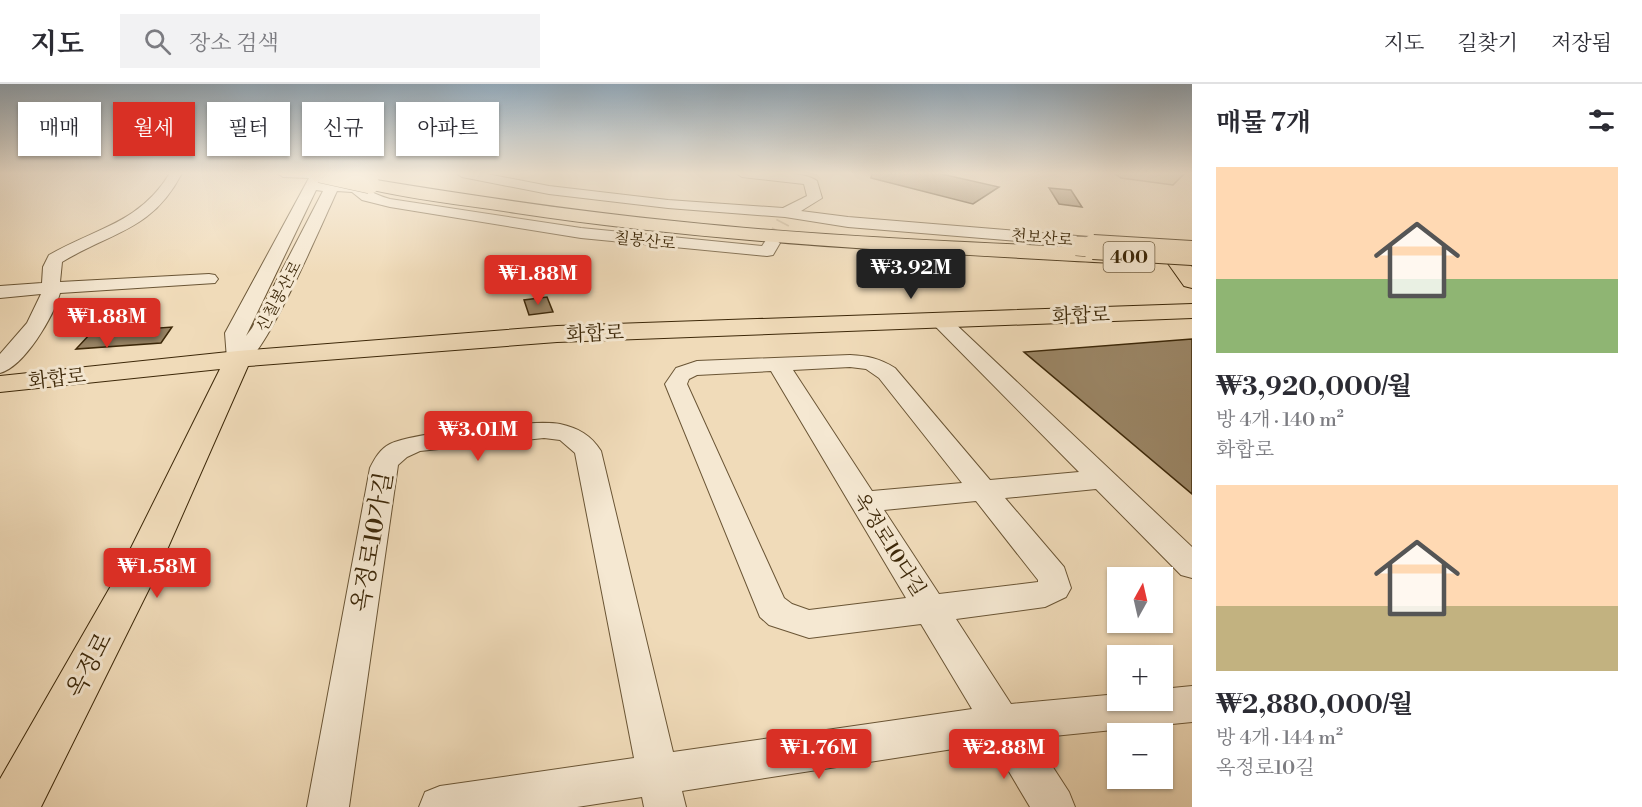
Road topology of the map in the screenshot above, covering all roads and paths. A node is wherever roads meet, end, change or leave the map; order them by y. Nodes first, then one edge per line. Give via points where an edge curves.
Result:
1 (153, 207) edge
2 (302, 207) edge
3 (323, 207) edge
4 (412, 207) edge
5 (521, 207) edge
6 (586, 207) edge
7 (691, 207) edge
8 (801, 207) edge
9 (784, 218) junction
10 (769, 247) dead end
11 (1072, 249) junction
12 (1187, 254) edge
13 (210, 279) dead end
14 (1192, 281) edge
15 (51, 290) junction
16 (0, 292) edge
17 (1192, 311) edge
18 (940, 320) junction
19 (245, 341) junction
20 (778, 364) junction
21 (0, 366) edge
22 (0, 384) edge
23 (1102, 479) junction
24 (982, 491) junction
25 (863, 502) junction
26 (1192, 566) edge
27 (930, 609) junction
28 (1192, 704) edge
29 (1004, 723) junction
30 (662, 791) edge
31 (13, 807) edge
32 (328, 807) edge
33 (440, 807) edge
34 (1054, 807) edge

1 - 15 street via 131,223 55,259 51,264
2 - 19 street, 신칠봉산로 via 278,254
3 - 19 street, 신칠봉산로 via 301,252
4 - 10 street, 칠봉산로 via 609,236
5 - 11 highway, 400 via 696,229 871,243
6 - 11 highway, 400 via 705,223
7 - 9 street, 천보산로
8 - 9 street
9 - 12 street, 천보산로 via 1089,241
11 - 12 highway, 400
12 - 14 main road
13 - 15 street
15 - 16 street
15 - 21 street via 37,326
17 - 18 main road, 화합로
18 - 19 main road, 화합로
18 - 23 street
19 - 22 main road, 화합로
19 - 31 main road, 옥정로 via 136,577
20 - 24 street via 850,361 880,367
20 - 25 street, 옥정로10다길
20 - 27 street via 688,370 678,377 676,384 772,607 781,615 809,624
23 - 24 street
23 - 26 street
24 - 25 street
24 - 27 street via 1053,576 1055,588 1045,594
25 - 27 street, 옥정로10다길
27 - 29 street, 옥정로10다길
28 - 29 street
29 - 30 street
29 - 34 street, 옥정로10다길
30 - 32 street, 옥정로10가길 via 588,451 578,439 563,431 533,431 420,443 400,448 388,457 383,468
30 - 33 street

